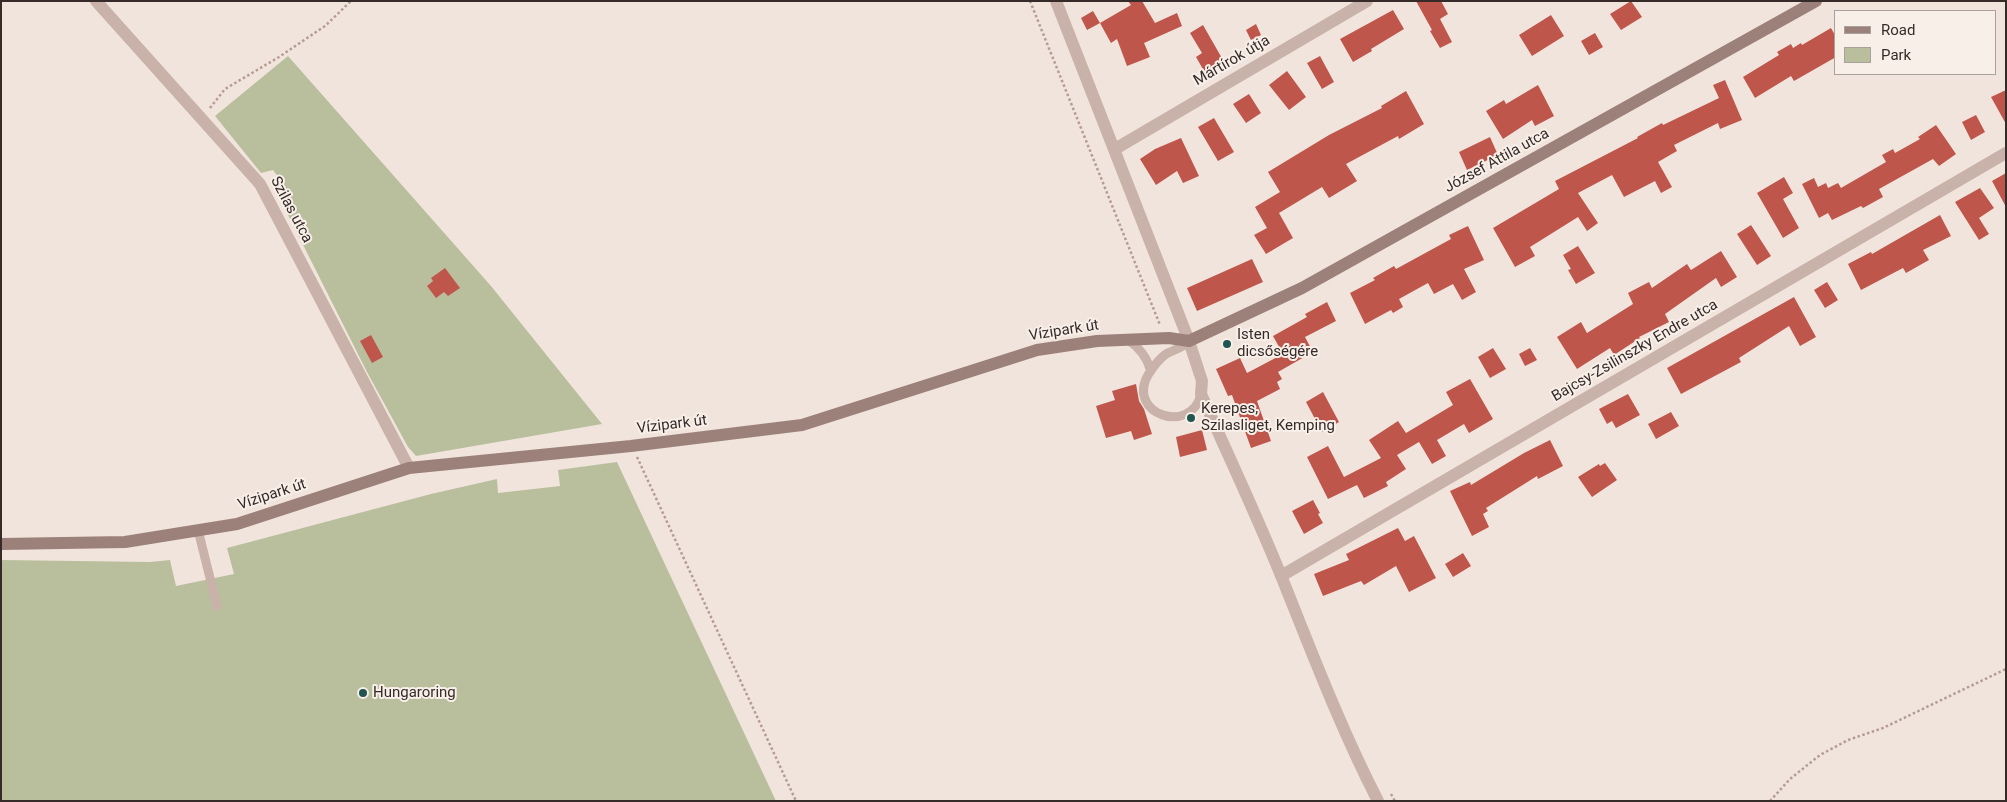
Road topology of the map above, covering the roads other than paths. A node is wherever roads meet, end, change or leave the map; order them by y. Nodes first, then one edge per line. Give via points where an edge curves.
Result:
1 (96, 1) edge
2 (1056, 1) edge
3 (1367, 1) edge
4 (1816, 1) edge
5 (1115, 149) junction
6 (2006, 153) edge
7 (1128, 340) junction
8 (1190, 341) junction
9 (1151, 371) junction
10 (1201, 394) junction
11 (409, 468) junction
12 (198, 530) junction
13 (1, 544) edge
14 (1281, 576) junction
15 (217, 606) dead end
16 (1378, 801) edge

1 - 11 street, Szilas utca via 260,184
2 - 5 street
3 - 5 street, Mártírok útja
4 - 8 street, József Attila utca via 1302,288
5 - 8 street
6 - 14 street, Bajcsy-Zsilinszky Endre utca
7 - 8 street, Vízipark út via 1165,338
7 - 9 lane via 1136,345
7 - 11 street, Vízipark út via 1097,340 1037,350 802,425
8 - 9 lane via 1166,355
8 - 10 street via 1202,381
9 - 10 lane via 1144,394 1159,415 1178,416 1194,410
10 - 14 street
11 - 12 street, Vízipark út via 237,524
12 - 13 street, Vízipark út via 125,542
12 - 15 lane
14 - 16 street via 1321,677

